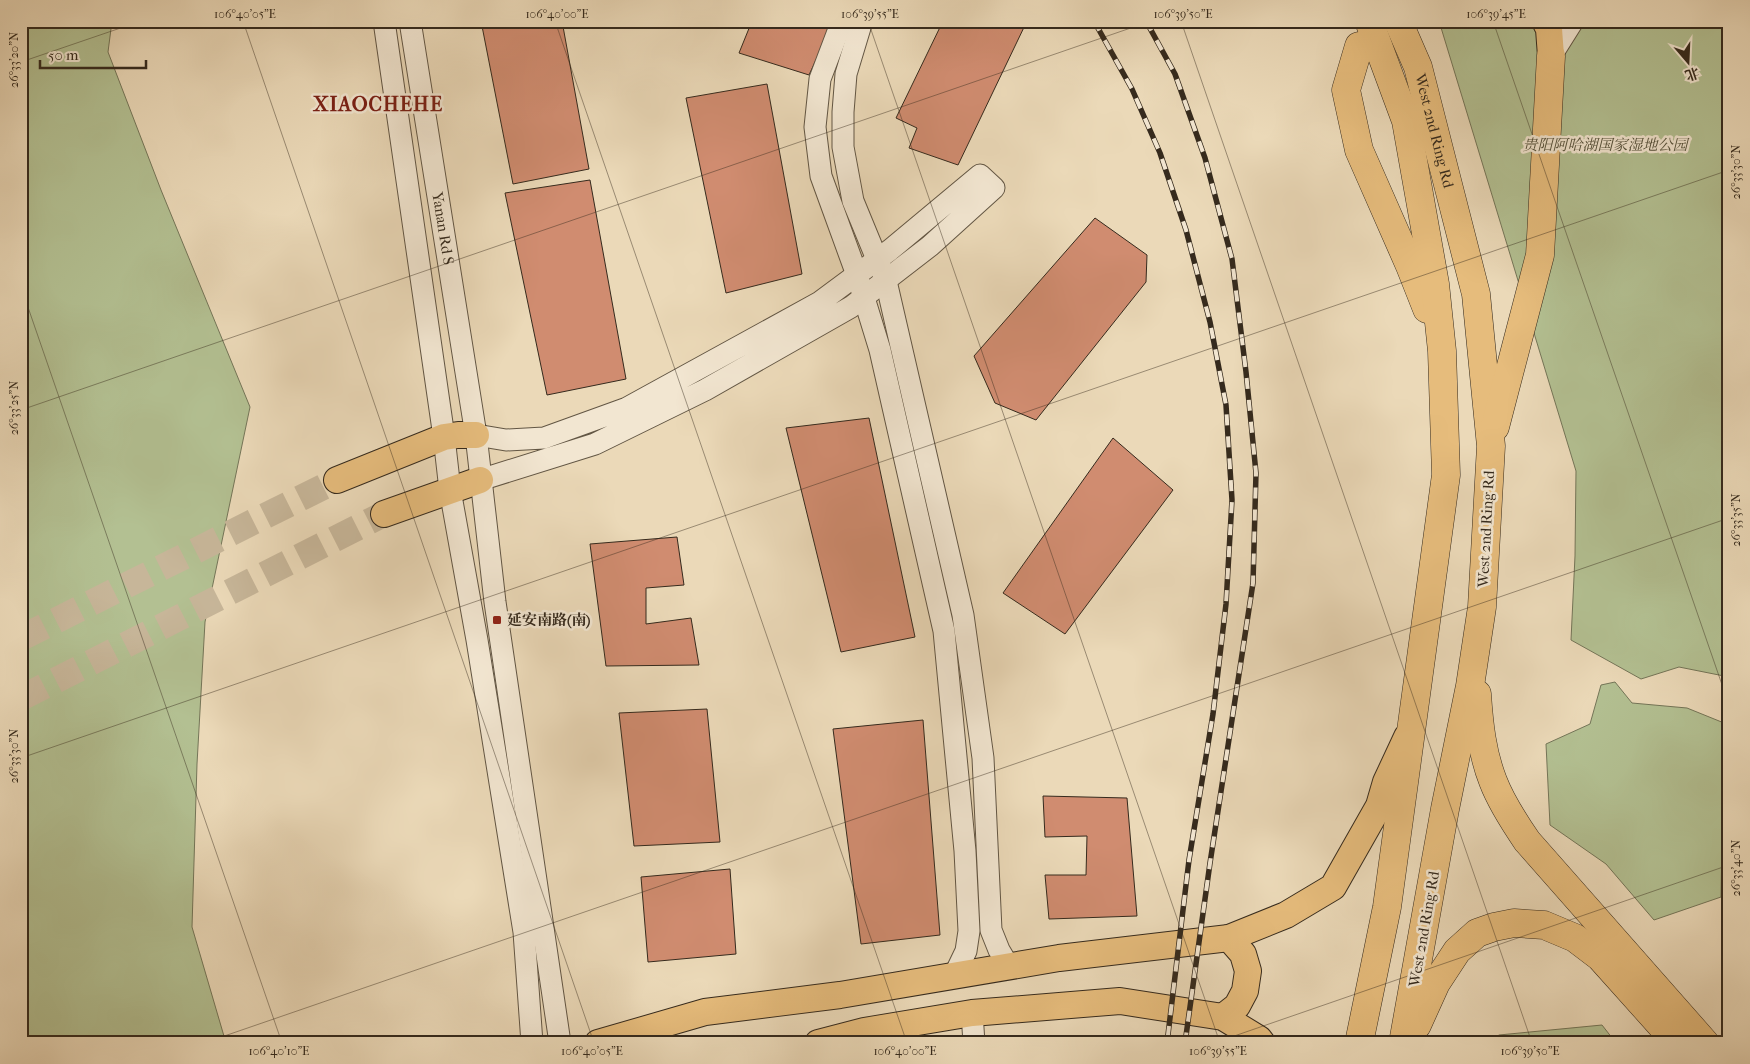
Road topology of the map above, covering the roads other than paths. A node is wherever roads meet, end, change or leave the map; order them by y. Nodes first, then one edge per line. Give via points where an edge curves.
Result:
1 (384, 21) edge
2 (410, 21) edge
3 (842, 21) edge
4 (862, 21) edge
5 (1398, 21) edge
6 (1545, 21) edge
7 (1573, 21) edge
8 (1364, 33) edge
9 (1551, 56) junction
10 (878, 259) junction
11 (857, 275) junction
12 (886, 281) junction
13 (864, 298) junction
14 (1442, 350) junction
15 (476, 435) junction
16 (444, 437) junction
17 (1490, 446) junction
18 (337, 480) tunnel mouth
19 (480, 480) junction
20 (450, 490) junction
21 (384, 514) tunnel mouth
22 (1474, 658) junction
23 (1411, 728) junction
24 (1229, 938) junction
25 (1009, 967) junction
26 (954, 976) junction
27 (972, 1013) junction
28 (1223, 1017) junction
29 (532, 1043) edge
30 (560, 1043) edge
31 (598, 1043) edge
32 (818, 1043) edge
33 (974, 1043) edge
34 (1262, 1043) edge
35 (1359, 1043) edge
36 (1403, 1043) edge
37 (1409, 1043) edge
38 (1678, 1043) edge
39 (1705, 1043) edge

1 - 16 street
2 - 15 street, Yanan Rd S
3 - 11 street via 820,79 815,127 821,176
4 - 10 street via 846,74 843,147 853,201
5 - 17 highway, West 2nd Ring Rd via 1418,67 1476,294
6 - 9 main road via 1549,29
7 - 9 street
8 - 14 highway, West 2nd Ring Rd via 1406,121 1435,284
8 - 14 highway via 1346,90 1359,150 1410,266
9 - 17 highway via 1540,255
10 - 11 street
10 - 12 street
10 - 12 street via 980,175 994,188
11 - 13 street
11 - 15 street via 820,302 627,408 544,438 506,440
12 - 13 street
12 - 25 street via 963,615 983,758 992,930
13 - 19 street via 705,390 595,444
13 - 26 street via 880,350 944,631 965,851 969,931 966,951
14 - 23 highway, West 2nd Ring Rd via 1446,475
15 - 16 main road
15 - 19 street, Yanan Rd S
16 - 18 main road
16 - 20 street
17 - 22 highway, West 2nd Ring Rd via 1482,607
19 - 20 main road
19 - 30 street, Yanan Rd S
20 - 21 main road
20 - 29 street via 524,932
22 - 36 highway, West 2nd Ring Rd
22 - 39 highway via 1484,752 1493,782 1510,816 1527,840
23 - 24 main road via 1386,782 1379,806 1333,887 1286,915
23 - 35 highway, West 2nd Ring Rd via 1386,907
24 - 25 main road
24 - 28 main road via 1243,954 1248,971 1245,991 1237,1006
25 - 26 main road
26 - 31 main road via 706,1012
27 - 28 main road via 1120,1001
27 - 32 main road via 864,1031
27 - 33 street
28 - 34 main road
37 - 38 highway via 1436,983 1457,951 1477,933 1514,923 1544,925 1575,938 1600,957

